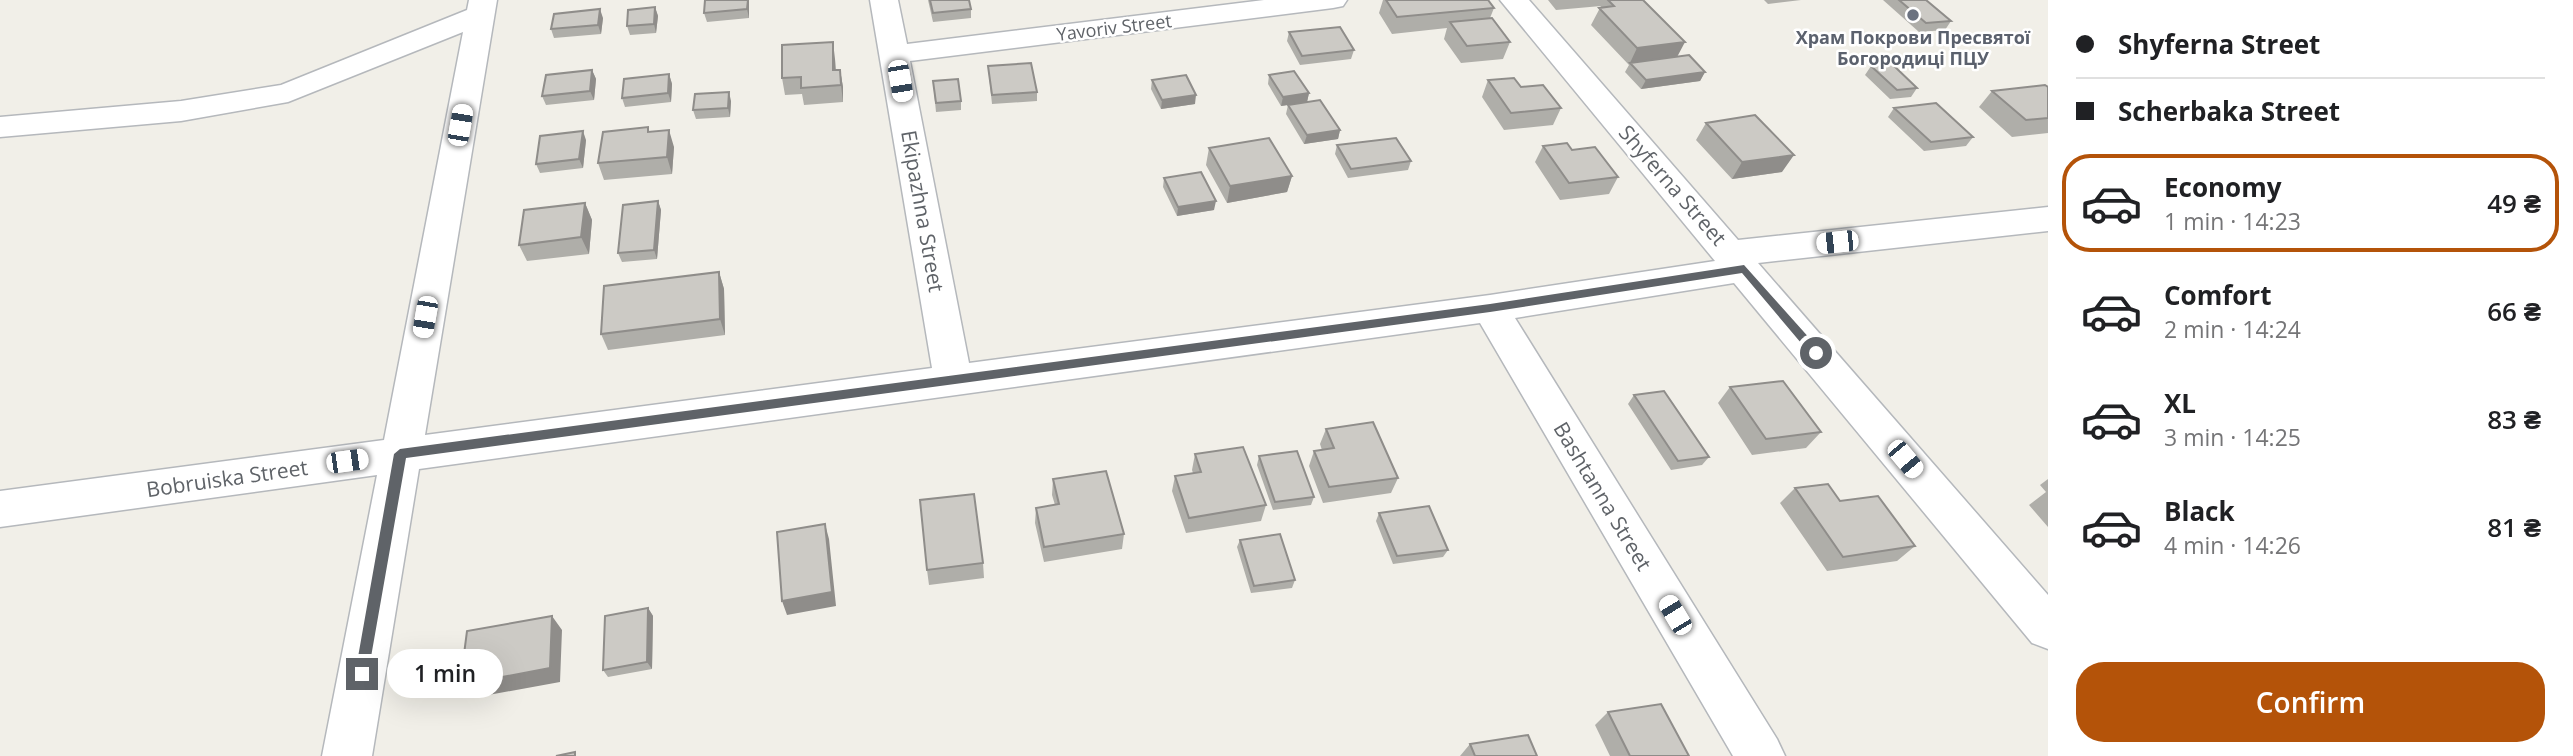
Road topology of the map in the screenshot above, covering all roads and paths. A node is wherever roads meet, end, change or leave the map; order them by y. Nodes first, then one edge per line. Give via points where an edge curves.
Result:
1 (884, 0) edge
2 (1333, 0) edge
3 (1514, 0) edge
4 (482, 7) edge
5 (895, 54) junction
6 (0, 127) edge
7 (2048, 219) edge
8 (1738, 261) junction
9 (1490, 308) junction
10 (953, 381) junction
11 (400, 454) junction
12 (0, 509) edge
13 (2048, 628) edge
14 (347, 756) edge
15 (1760, 756) edge

1 - 5 street, Ekipazhna Street
2 - 5 street, Yavoriv Street
3 - 8 street, Shyferna Street
4 - 6 street via 288,93 181,111
4 - 11 street
5 - 10 street, Ekipazhna Street
7 - 8 street, Bobruiska Street
8 - 9 street, Bobruiska Street
8 - 13 street, Shyferna Street
9 - 10 street, Bobruiska Street
9 - 15 street, Bashtanna Street
10 - 11 street, Bobruiska Street
11 - 12 street, Bobruiska Street
11 - 14 street

